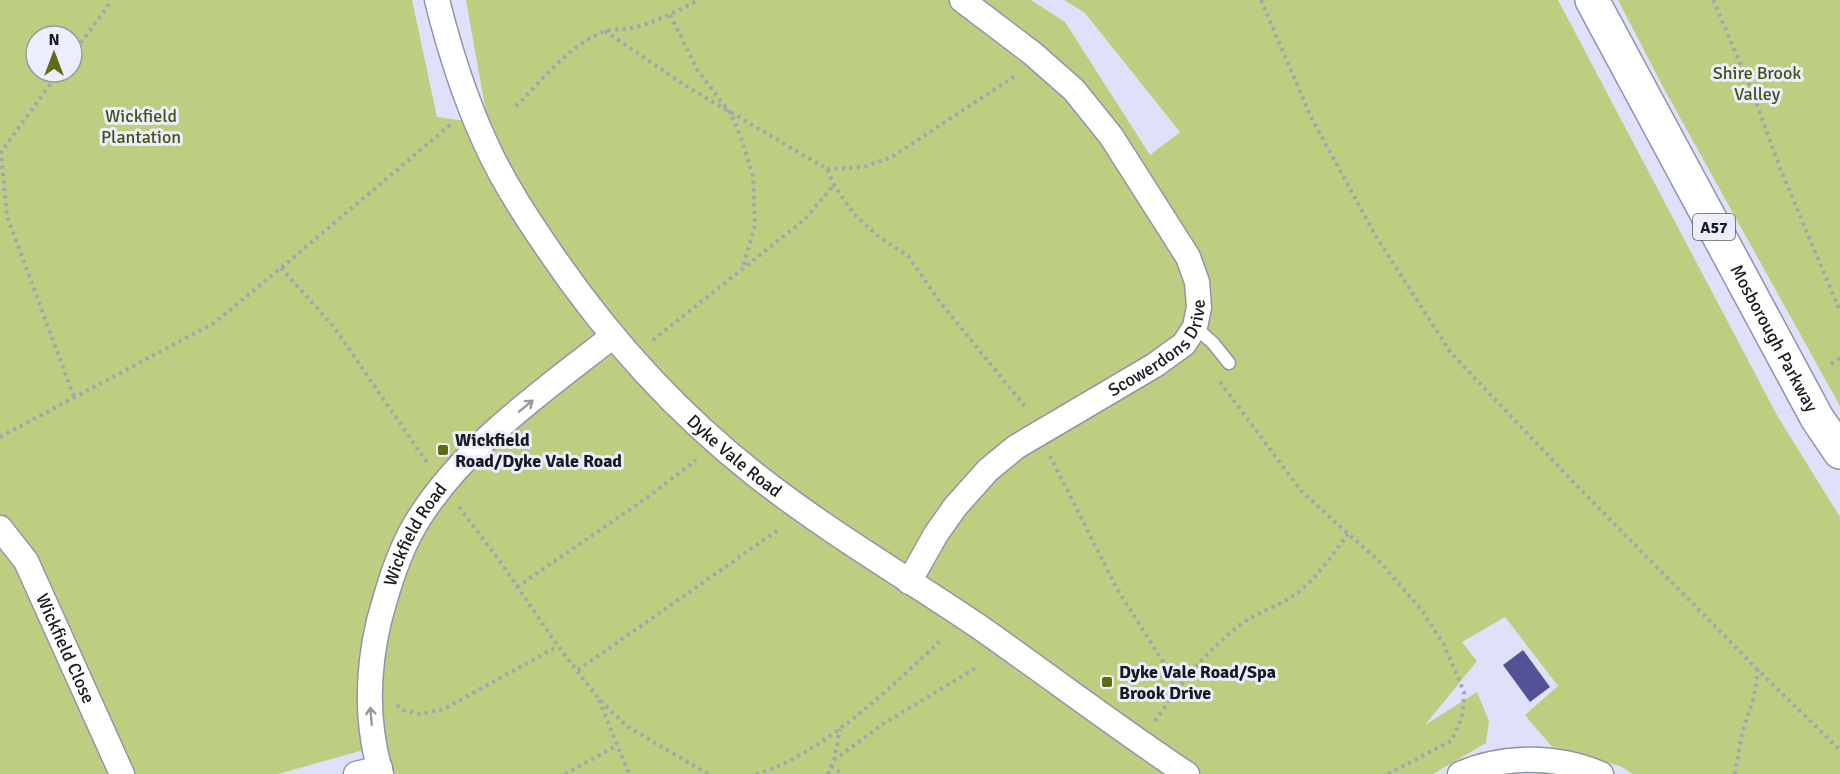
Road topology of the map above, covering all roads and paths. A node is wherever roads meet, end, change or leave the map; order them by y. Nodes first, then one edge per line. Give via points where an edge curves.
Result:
1 (112, 0) edge
2 (437, 0) edge
3 (699, 0) edge
4 (962, 0) edge
5 (1261, 0) edge
6 (1592, 0) edge
7 (1713, 0) edge
8 (670, 15) junction
9 (605, 31) junction
10 (84, 38) edge
11 (1039, 59) junction
12 (50, 84) edge
13 (471, 105) junction
14 (516, 106) dead end
15 (731, 114) junction
16 (827, 169) junction
17 (834, 185) junction
18 (743, 267) junction
19 (281, 268) junction
20 (1840, 311) edge
21 (1195, 327) junction
22 (613, 336) junction
23 (633, 358) junction
24 (1840, 358) edge
25 (1229, 363) dead end
26 (1831, 364) dead end
27 (1219, 381) dead end
28 (74, 397) junction
29 (1030, 416) dead end
30 (0, 437) edge
31 (717, 443) junction
32 (1049, 452) dead end
33 (1840, 452) edge
34 (442, 485) junction
35 (804, 512) junction
36 (0, 528) edge
37 (1348, 534) junction
38 (909, 582) junction
39 (517, 587) junction
40 (941, 640) dead end
41 (558, 646) junction
42 (1166, 665) dead end
43 (979, 666) dead end
44 (578, 670) junction
45 (1758, 670) junction
46 (369, 683) junction
47 (598, 698) junction
48 (840, 728) junction
49 (1150, 728) dead end
50 (618, 745) junction
51 (1840, 750) edge
52 (834, 760) junction
53 (831, 766) junction
54 (381, 771) edge
55 (122, 774) edge
56 (356, 774) edge
57 (565, 774) edge
58 (629, 774) edge
59 (708, 774) edge
60 (756, 774) edge
61 (828, 774) edge
62 (842, 774) edge
63 (1187, 774) edge
64 (1388, 774) edge
65 (1460, 774) edge
66 (1601, 774) edge
67 (1735, 774) edge

1 - 10 path
2 - 13 street, Dyke Vale Road via 451,56
3 - 8 path
4 - 11 street, Scowerdons Drive
5 - 45 path via 1310,115 1375,234 1451,353
6 - 33 highway, Mosborough Parkway / A57 via 1812,408
7 - 20 path
8 - 9 path via 637,27
8 - 15 path via 698,71
9 - 14 path via 586,40
9 - 15 path
11 - 16 path via 892,157 862,167
11 - 21 street, Scowerdons Drive via 1074,90 1111,136 1188,257 1197,282 1199,307
12 - 28 path via 1,152 7,216
13 - 19 path
13 - 22 street, Dyke Vale Road via 485,142 517,203 560,268
15 - 16 path
15 - 18 path via 753,176 755,225
16 - 17 path
17 - 18 path via 804,220
17 - 29 path via 854,214 908,256
18 - 23 path
19 - 28 path via 214,322
19 - 34 path via 334,327
21 - 25 lane
21 - 38 street, Scowerdons Drive via 1184,344 1016,447 988,470 955,507
22 - 23 street, Dyke Vale Road
34 -> 22 street, Wickfield Road via 498,428
23 - 31 street, Dyke Vale Road
24 - 26 path
27 - 37 path via 1302,492
28 - 30 path
31 - 35 street, Dyke Vale Road
31 - 39 path via 648,497
32 - 42 path via 1116,587
34 - 39 path
34 - 46 street, Wickfield Road via 414,525 397,563 374,645
35 - 38 street, Dyke Vale Road
35 - 44 path
36 - 55 street, Wickfield Close via 26,561
37 - 49 path via 1320,572 1294,595 1242,624 1206,654
37 - 64 path via 1382,564 1423,612 1444,645 1464,692 1463,712 1451,741
38 - 63 street, Dyke Vale Road
39 - 41 path
40 - 48 path
41 - 44 path
41 - 46 path via 444,709 421,714 403,710
43 - 52 path via 883,724
44 - 47 path
45 - 51 path
45 - 67 path
54 -> 46 street, Wickfield Road via 371,723
47 - 50 path
47 - 59 path via 628,727
48 - 52 path
48 - 60 path via 793,760
50 - 57 path
50 - 58 path
52 - 53 path
53 - 61 path
53 - 62 path
54 - 56 street
65 - 66 street via 1499,761 1528,759

